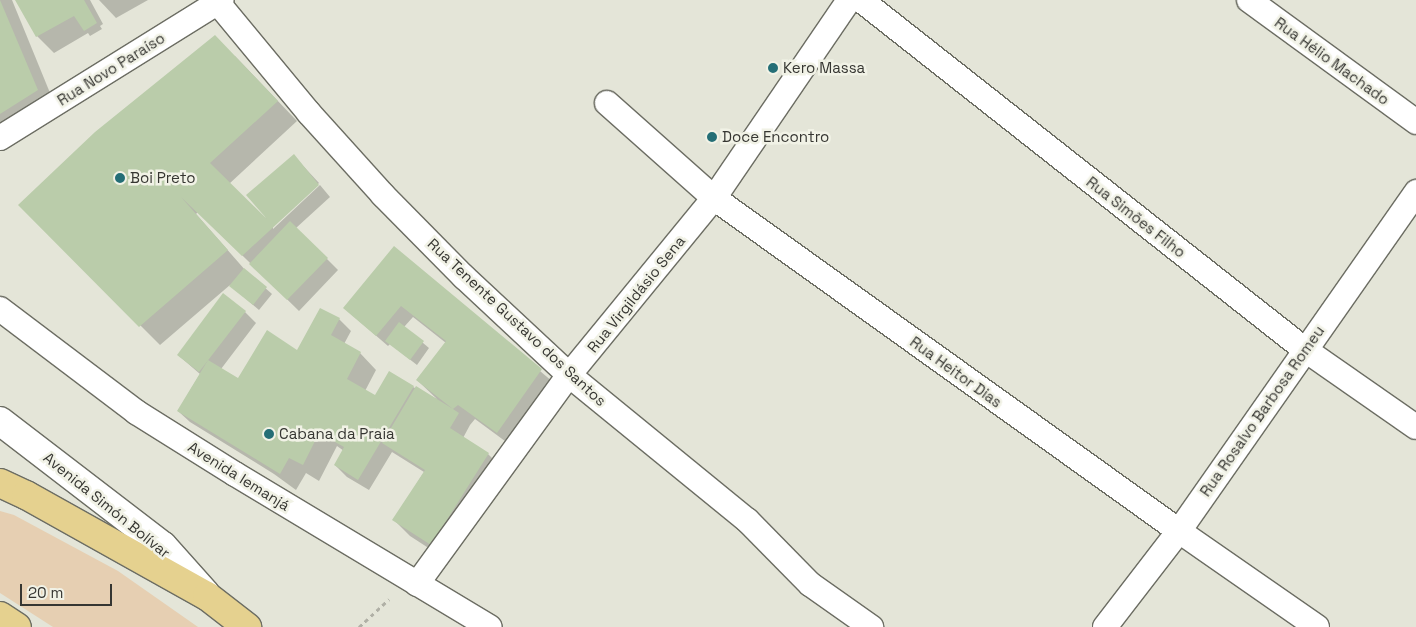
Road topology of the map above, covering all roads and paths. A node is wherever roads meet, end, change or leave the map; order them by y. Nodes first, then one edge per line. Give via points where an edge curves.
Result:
1 (849, 0) edge
2 (861, 0) edge
3 (1249, 0) edge
4 (220, 1) edge
5 (607, 103) dead end
6 (1416, 122) edge
7 (0, 138) edge
8 (1416, 192) edge
9 (714, 198) junction
10 (0, 309) edge
11 (1304, 349) junction
12 (569, 375) junction
13 (0, 421) edge
14 (1416, 427) edge
15 (0, 483) edge
16 (1178, 531) junction
17 (414, 582) junction
18 (207, 596) junction
19 (0, 616) edge
20 (17, 627) edge
21 (247, 627) edge
22 (359, 627) edge
23 (490, 627) edge
24 (870, 627) edge
25 (1105, 627) edge
26 (1317, 627) edge

1 - 9 street, Rua Virgildásio Sena
2 - 11 street, Rua Simões Filho
3 - 6 street, Rua Hélio Machado
4 - 7 street, Rua Novo Paraíso
4 - 12 street, Rua Tenente Gustavo dos Santos via 308,112 383,194 464,277
5 - 9 street, Rua Heitor Dias
8 - 11 street, Rua Rosalvo Barbosa Romeu
9 - 12 street, Rua Virgildásio Sena
9 - 16 street, Rua Heitor Dias
10 - 17 street, Avenida Iemanjá via 136,412
11 - 14 street, Rua Simões Filho
11 - 16 street, Rua Rosalvo Barbosa Romeu
12 - 17 street, Rua Virgildásio Sena
12 - 24 street, Rua Tenente Gustavo dos Santos via 746,520 810,584
13 - 18 street, Avenida Simón Bolívar via 163,546
15 - 18 main road
16 - 25 street, Rua Rosalvo Barbosa Romeu
16 - 26 street, Rua Heitor Dias
17 - 22 path
17 - 23 street, Avenida Iemanjá
18 - 21 main road
19 - 20 main road

